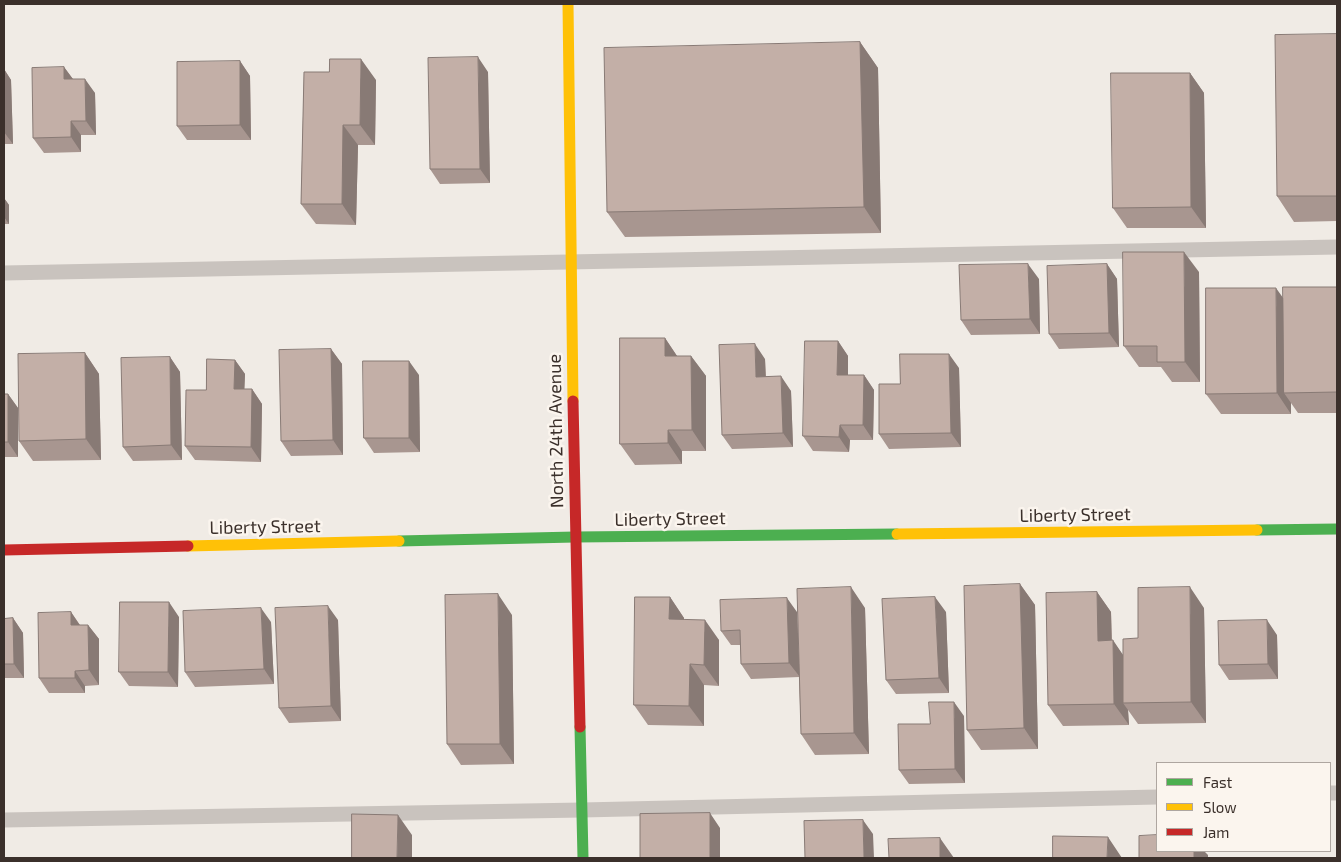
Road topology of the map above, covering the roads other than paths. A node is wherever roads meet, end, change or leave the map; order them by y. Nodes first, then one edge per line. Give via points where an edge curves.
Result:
1 (568, 4) edge
2 (1337, 247) edge
3 (572, 262) junction
4 (4, 273) edge
5 (1337, 529) edge
6 (575, 538) junction
7 (4, 550) edge
8 (1156, 797) edge
9 (582, 810) junction
10 (4, 820) edge
11 (583, 858) edge

1 - 3 street, North 24th Avenue
2 - 3 lane
3 - 4 lane
3 - 6 street, North 24th Avenue
5 - 6 street, Liberty Street
6 - 7 street, Liberty Street
6 - 9 street, North 24th Avenue
8 - 9 lane
9 - 10 lane
9 - 11 street, North 24th Avenue

